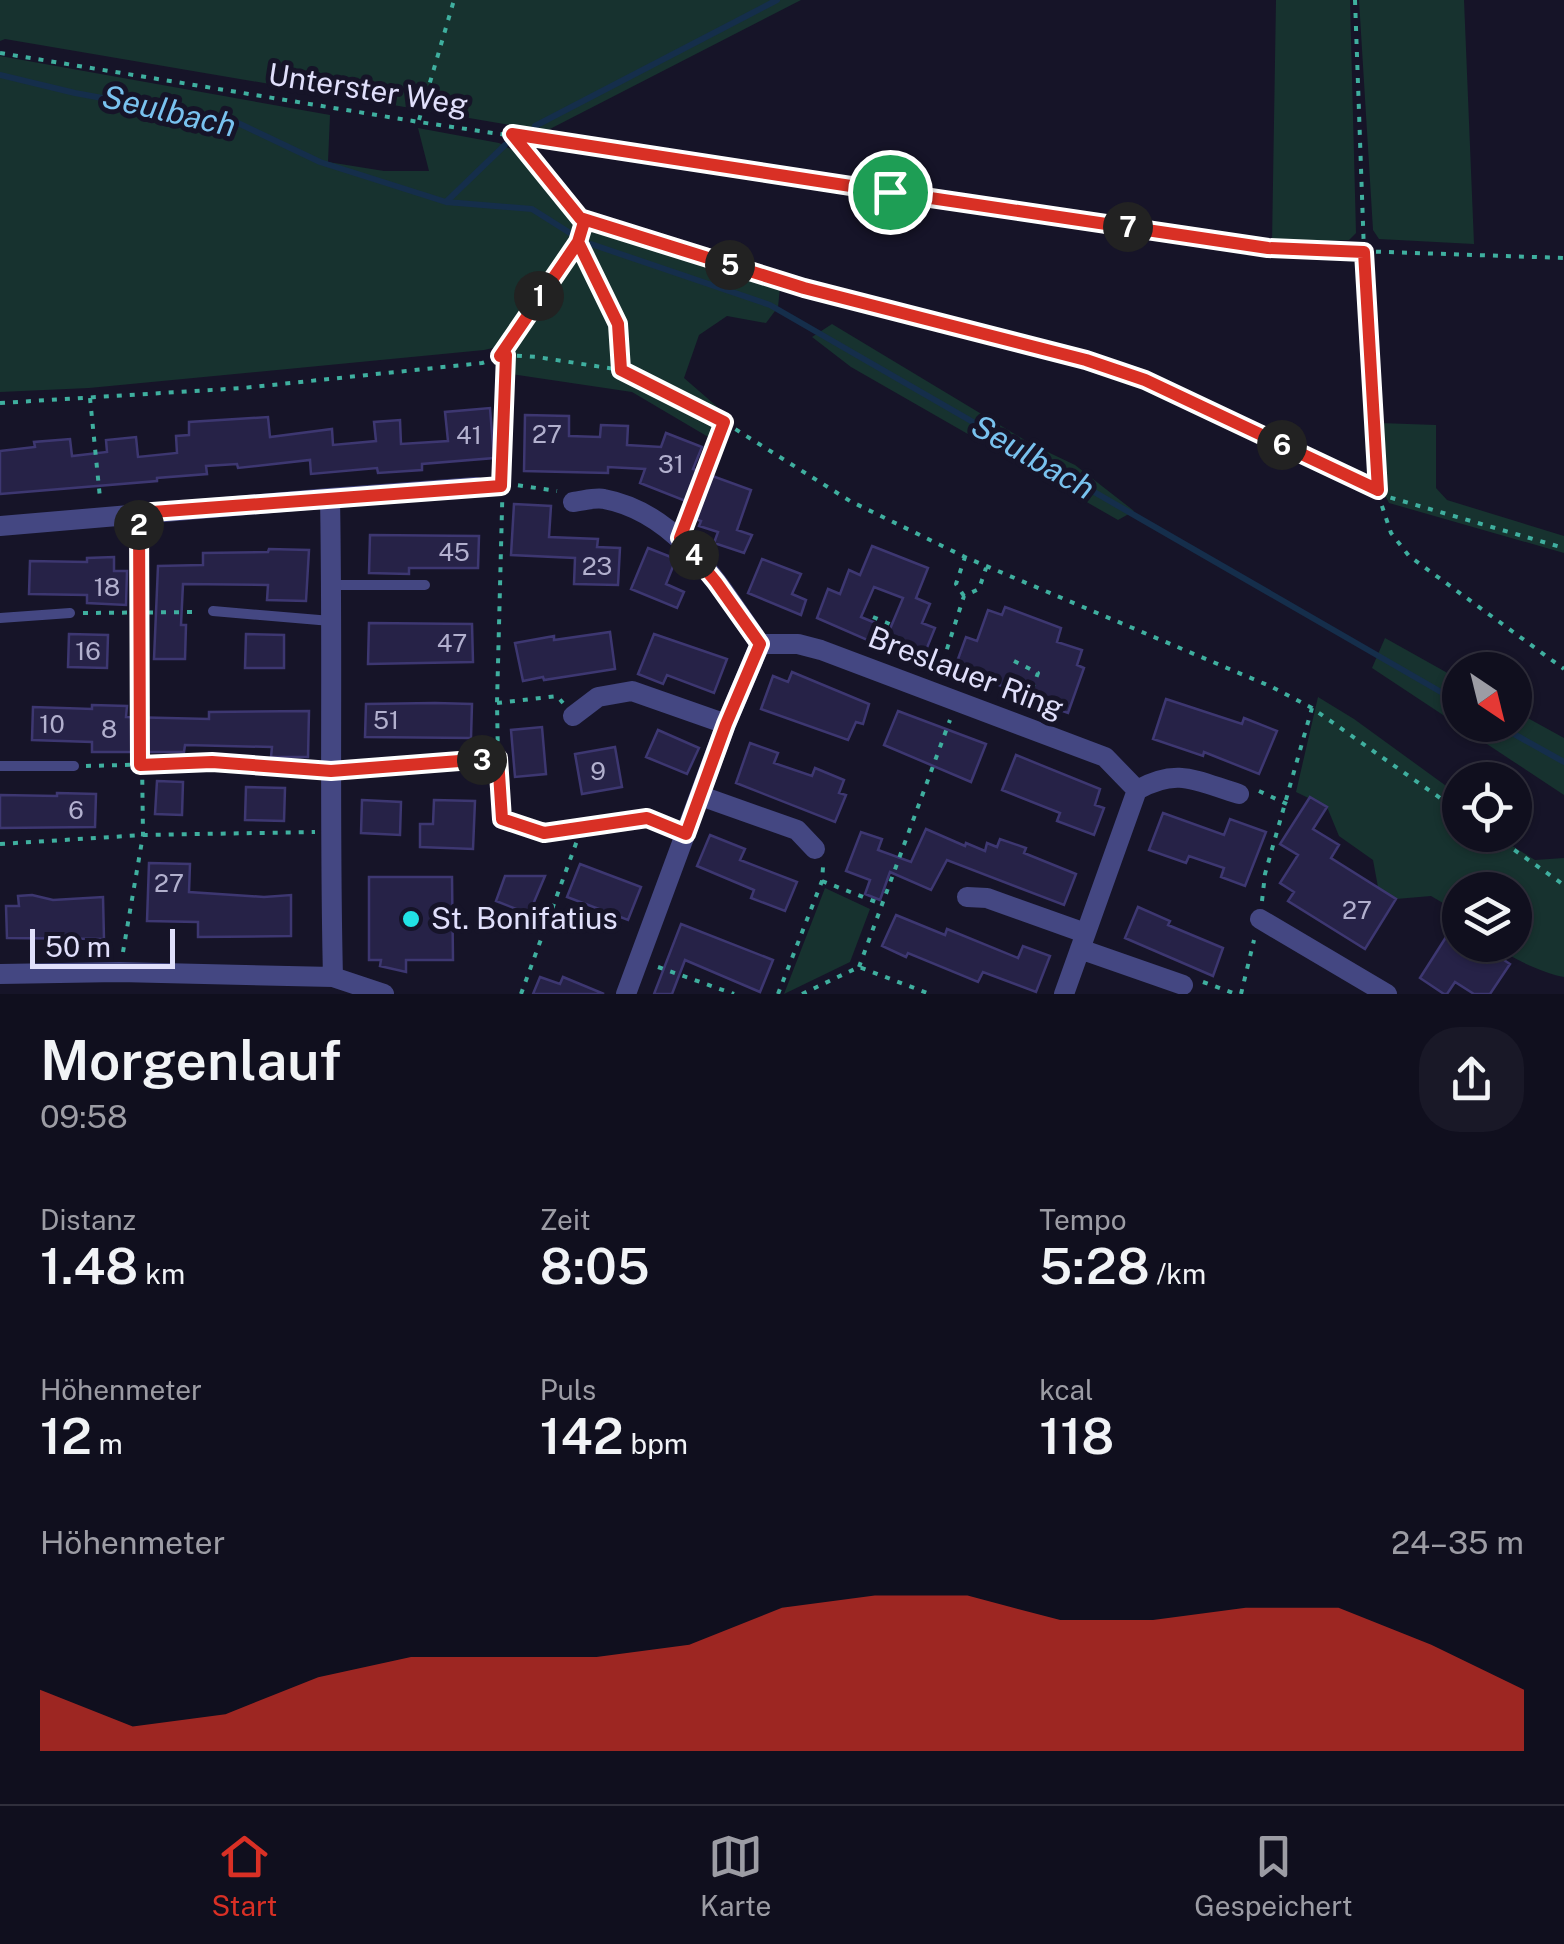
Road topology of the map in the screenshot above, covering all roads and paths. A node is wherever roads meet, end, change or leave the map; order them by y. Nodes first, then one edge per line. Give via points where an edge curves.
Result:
1 (454, 0) edge
2 (1355, 0) edge
3 (0, 53) edge
4 (419, 122) junction
5 (512, 134) junction
6 (580, 218) junction
7 (578, 242) junction
8 (1364, 252) junction
9 (1564, 258) edge
10 (503, 356) junction
11 (621, 370) junction
12 (90, 398) junction
13 (0, 402) edge
14 (724, 422) junction
15 (501, 486) junction
16 (476, 487) joint
17 (1378, 492) junction
18 (330, 498) junction
19 (573, 502) joint
20 (139, 513) junction
21 (102, 517) junction
22 (0, 526) edge
23 (680, 538) junction
24 (1564, 548) edge
25 (965, 557) junction
26 (986, 566) junction
27 (332, 585) junction
28 (425, 586) dead end
29 (964, 596) junction
30 (213, 611) joint
31 (139, 613) junction
32 (70, 614) joint
33 (0, 618) edge
34 (873, 618) dead end
35 (332, 621) junction
36 (760, 644) junction
37 (884, 646) dead end
38 (1014, 661) dead end
39 (1564, 668) edge
40 (939, 674) dead end
41 (1028, 699) dead end
42 (956, 702) junction
43 (497, 703) junction
44 (1312, 708) junction
45 (573, 716) joint
46 (726, 724) junction
47 (498, 758) junction
48 (212, 762) joint
49 (423, 764) joint
50 (140, 765) junction
51 (0, 766) edge
52 (74, 766) joint
53 (331, 771) junction
54 (1137, 790) junction
55 (1238, 794) joint
56 (701, 796) junction
57 (1442, 799) edge
58 (582, 827) junction
59 (330, 832) junction
60 (686, 834) junction
61 (143, 835) junction
62 (0, 844) edge
63 (814, 849) joint
64 (1517, 852) edge
65 (822, 881) junction
66 (1564, 885) edge
67 (967, 897) dead end
68 (882, 904) junction
69 (1260, 920) dead end
70 (1082, 941) junction
71 (638, 960) junction
72 (859, 967) junction
73 (119, 972) junction
74 (0, 974) edge
75 (333, 977) junction
76 (1183, 985) joint
77 (384, 994) edge
78 (521, 994) edge
79 (626, 994) edge
80 (734, 994) edge
81 (778, 994) edge
82 (802, 994) edge
83 (930, 994) edge
84 (1064, 994) edge
85 (1236, 994) edge
86 (1387, 994) edge

1 - 4 path
2 - 8 path
3 - 4 path, Unterster Weg
4 - 5 path, Unterster Weg
5 - 6 path
5 - 8 path, Unterster Weg via 1268,248
6 - 7 path
6 - 17 path via 804,288 1145,380
7 - 10 path
7 - 11 path via 618,324
8 - 9 path, Unterster Weg
8 - 17 path
10 - 11 path
10 - 12 path via 262,386
10 - 15 path
11 - 14 path
12 - 13 path
12 - 21 path
14 - 23 path
14 - 25 path via 850,501
15 - 16 path
15 - 19 path via 558,491
15 - 43 path
16 - 18 street
17 - 24 path
17 - 39 path via 1392,533 1409,556
18 - 20 street
18 - 27 street
19 - 23 street via 602,498 643,513
20 - 21 street
20 - 31 path
21 - 22 street
23 - 36 street
25 - 26 path
25 - 29 path via 956,584
26 - 29 path via 980,588
26 - 44 path
27 - 28 lane
27 - 35 street
29 - 40 path
30 - 31 path
30 - 35 lane
31 - 32 path
31 - 50 path
32 - 33 lane
34 - 37 path via 892,625
35 - 53 street
36 - 42 street, Breslauer Ring via 821,650
36 - 46 street
38 - 41 path via 1038,673
42 - 54 street, Breslauer Ring via 1104,758
42 - 68 path
43 - 45 path via 558,696
43 - 47 path
44 - 55 path via 1286,804 1244,784
44 - 57 path
45 - 46 street via 598,697 632,692
46 - 56 street
47 - 49 path
47 - 58 path via 502,819 544,833
48 - 50 path
48 - 53 lane
49 - 53 lane
50 - 52 path
50 - 61 path
51 - 52 lane
53 - 59 street
54 - 55 street via 1158,778 1183,776
54 - 70 street
56 - 60 street
56 - 63 street via 797,830
58 - 60 path via 647,818
58 - 78 path
59 - 61 path
59 - 75 street
60 - 71 street
61 - 62 path
61 - 73 path
63 - 65 path
64 - 66 path
65 - 68 path
65 - 81 path
67 - 70 street via 988,898
68 - 72 path
69 - 86 street
70 - 76 street
70 - 84 street
71 - 79 street
71 - 80 path
72 - 82 path
72 - 83 path
73 - 74 street
73 - 75 street
75 - 77 street
76 - 85 path via 1187,976

